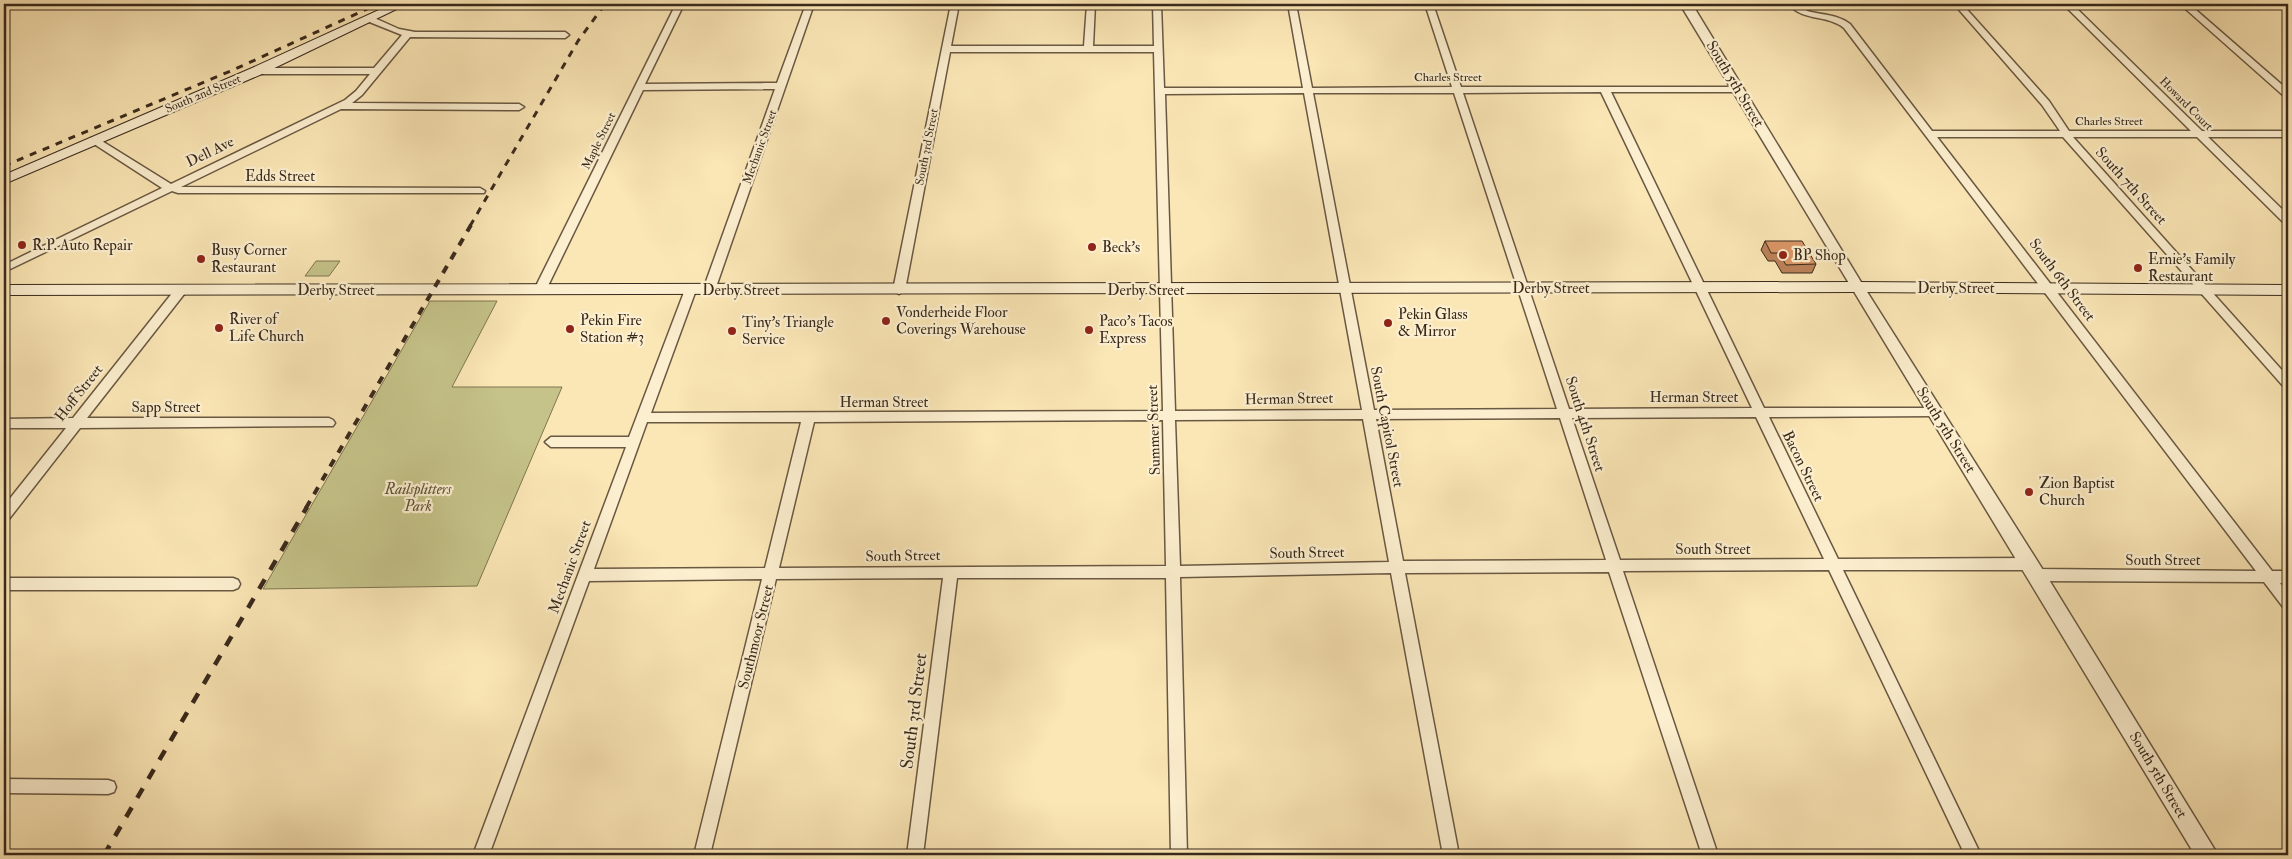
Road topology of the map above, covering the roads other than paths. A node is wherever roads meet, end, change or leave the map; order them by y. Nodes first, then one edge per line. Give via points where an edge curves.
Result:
1 (401, 4) edge
2 (680, 4) edge
3 (810, 4) edge
4 (955, 4) edge
5 (1091, 4) edge
6 (1156, 4) edge
7 (1292, 4) edge
8 (1429, 4) edge
9 (1686, 4) edge
10 (1793, 4) edge
11 (1958, 4) edge
12 (2067, 4) edge
13 (2184, 4) edge
14 (370, 19) junction
15 (406, 34) junction
16 (566, 35) dead end
17 (1088, 48) junction
18 (1158, 48) junction
19 (946, 49) junction
20 (257, 70) junction
21 (376, 71) junction
22 (782, 86) junction
23 (640, 87) junction
24 (1738, 89) junction
25 (1308, 90) junction
26 (1457, 90) junction
27 (1605, 90) junction
28 (1159, 91) junction
29 (2288, 95) edge
30 (339, 106) junction
31 (520, 107) dead end
32 (2198, 133) junction
33 (1929, 134) junction
34 (2066, 134) junction
35 (2288, 134) edge
36 (94, 140) junction
37 (4, 180) edge
38 (170, 188) junction
39 (480, 191) dead end
40 (2288, 221) edge
41 (4, 269) edge
42 (1346, 288) junction
43 (1522, 288) junction
44 (1699, 288) junction
45 (1857, 288) junction
46 (2048, 288) junction
47 (2204, 289) junction
48 (4, 290) edge
49 (181, 290) junction
50 (540, 290) junction
51 (690, 290) junction
52 (709, 290) junction
53 (900, 290) junction
54 (1164, 290) junction
55 (2288, 290) edge
56 (2288, 384) edge
57 (1935, 412) junction
58 (1565, 413) junction
59 (1759, 413) junction
60 (1368, 414) junction
61 (1170, 417) junction
62 (643, 418) junction
63 (808, 418) junction
64 (4, 423) edge
65 (76, 423) junction
66 (329, 423) dead end
67 (551, 442) dead end
68 (633, 442) junction
69 (4, 515) edge
70 (1834, 565) junction
71 (1615, 566) junction
72 (1397, 567) junction
73 (2034, 570) junction
74 (951, 572) junction
75 (1173, 572) junction
76 (771, 573) junction
77 (585, 575) junction
78 (2268, 577) junction
79 (2288, 577) edge
80 (4, 584) edge
81 (233, 584) dead end
82 (2288, 602) edge
83 (4, 786) edge
84 (108, 787) dead end
85 (481, 855) edge
86 (702, 855) edge
87 (915, 855) edge
88 (1179, 855) edge
89 (1451, 855) edge
90 (1710, 855) edge
91 (1974, 855) edge
92 (2207, 855) edge

1 - 14 main road, South 2nd Street
2 - 23 street, Maple Street
3 - 22 street, Mechanic Street
4 - 19 street, South 3rd Street
5 - 17 street
6 - 18 street, Summer Street
7 - 25 street, South Capitol Street
8 - 26 street, South 4th Street
9 - 24 street, South 5th Street
10 - 33 street, South 6th Street via 1806,13 1843,22
11 - 34 street, South 7th Street via 2050,107
12 - 32 street, Howard Court
13 - 29 street
14 - 15 street
14 - 20 main road, South 2nd Street
15 - 16 street
15 - 21 street, Dell Ave
17 - 18 street
17 - 19 street
18 - 28 street, Summer Street
19 - 53 street, South 3rd Street
20 - 21 street
20 - 36 main road, South 2nd Street
21 - 30 street, Dell Ave via 359,93
22 - 23 street
22 - 52 street, Mechanic Street
23 - 50 street, Maple Street
24 - 27 street, Charles Street
24 - 45 street, South 5th Street
25 - 26 street, Charles Street
25 - 28 street, Charles Street
25 - 42 street, South Capitol Street
26 - 27 street, Charles Street
26 - 43 street, South 4th Street
27 - 44 street, Bacon Street
28 - 54 street, Summer Street
30 - 31 street
30 - 38 street, Dell Ave
32 - 34 street, Charles Street
32 - 35 street, Charles Street
32 - 40 street, Howard Court
33 - 34 street, Charles Street
33 - 46 street, South 6th Street
34 - 47 street, South 7th Street
36 - 37 main road, South 2nd Street
36 - 38 street, Edds Street
38 - 39 street, Edds Street
38 - 41 street, Dell Ave
42 - 43 main road, Derby Street
42 - 54 main road, Derby Street
42 - 60 street, South Capitol Street
43 - 44 main road, Derby Street
43 - 58 street, South 4th Street
44 - 45 main road, Derby Street
44 - 59 street, Bacon Street
45 - 46 main road, Derby Street
45 - 57 street, South 5th Street
46 - 47 main road, Derby Street
46 - 78 street, South 6th Street
47 - 55 main road, Derby Street
47 - 56 street, South 7th Street
48 - 49 main road, Derby Street
49 - 50 main road, Derby Street
49 - 65 street, Hoff Street
50 - 51 main road, Derby Street
51 - 52 main road, Derby Street
51 - 62 street, Mechanic Street
52 - 53 main road, Derby Street
53 - 54 main road, Derby Street
54 - 61 street, Summer Street
57 - 59 street, Herman Street
57 - 73 street, South 5th Street
58 - 59 street, Herman Street
58 - 60 street, Herman Street
58 - 71 street, South 4th Street
59 - 70 street, Bacon Street
60 - 61 street, Herman Street
60 - 72 street, South Capitol Street
61 - 63 street, Herman Street
61 - 75 street, Summer Street
62 - 63 street, Herman Street
62 - 68 street, Mechanic Street
63 - 76 street, Southmoor Street
64 - 65 street, Sapp Street
65 - 66 street, Sapp Street
65 - 69 street, Hoff Street
67 - 68 street
68 - 77 street, Mechanic Street
70 - 71 street, South Street
70 - 73 street, South Street
70 - 91 street, Bacon Street
71 - 72 street, South Street
71 - 90 street, South 4th Street
72 - 75 street, South Street
72 - 89 street, South Capitol Street
73 - 78 street, South Street
73 - 92 street, South 5th Street
74 - 75 street, South Street
74 - 76 street, South Street
74 - 87 street, South 3rd Street
75 - 88 street, Summer Street
76 - 77 street, South Street
76 - 86 street, Southmoor Street
77 - 85 street, Mechanic Street
78 - 79 street, South Street
78 - 82 street, South 6th Street
80 - 81 street
83 - 84 street

